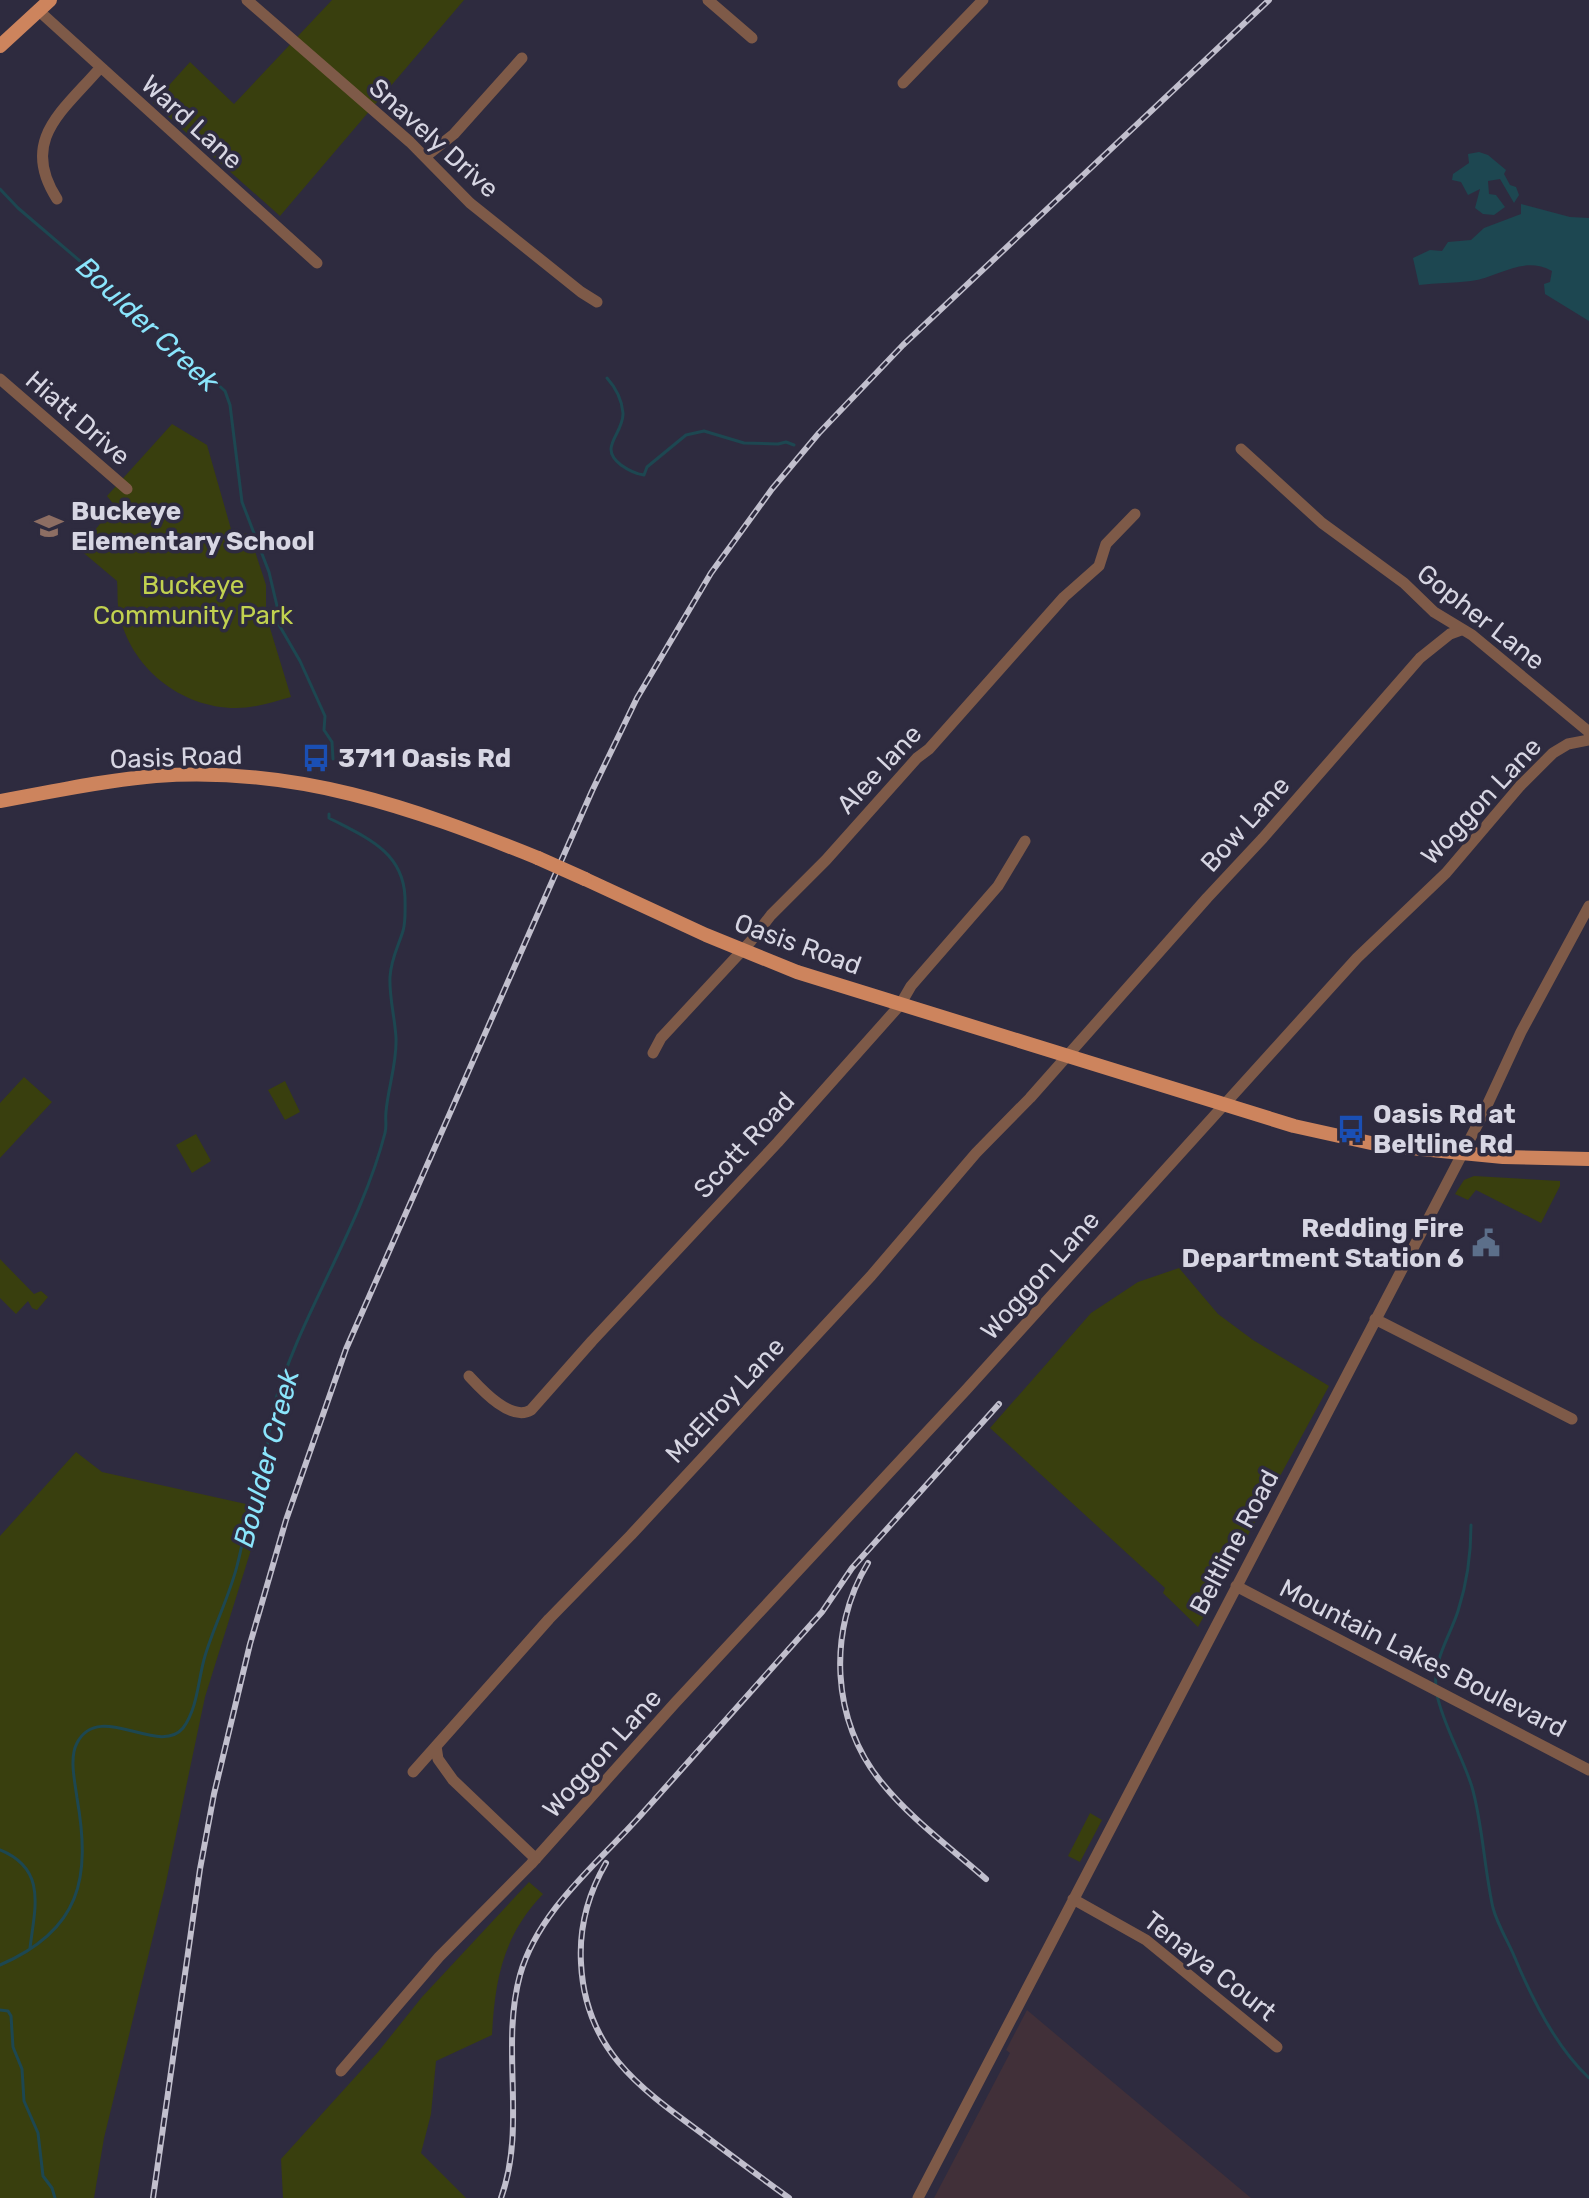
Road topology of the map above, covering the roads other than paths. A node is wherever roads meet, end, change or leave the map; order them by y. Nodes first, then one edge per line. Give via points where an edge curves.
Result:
1 (50, 0) edge
2 (247, 0) edge
3 (708, 0) edge
4 (983, 0) edge
5 (39, 11) junction
6 (752, 38) dead end
7 (0, 46) edge
8 (522, 58) dead end
9 (100, 68) junction
10 (903, 83) dead end
11 (425, 157) junction
12 (57, 199) dead end
13 (317, 263) dead end
14 (597, 302) dead end
15 (0, 379) edge
16 (1241, 449) dead end
17 (127, 489) dead end
18 (1135, 514) dead end
19 (1461, 630) junction
20 (1589, 732) edge
21 (1589, 740) edge
22 (0, 801) edge
23 (1025, 841) dead end
24 (1589, 906) edge
25 (741, 951) junction
26 (900, 1005) junction
27 (653, 1053) dead end
28 (1066, 1055) junction
29 (1223, 1103) junction
30 (1462, 1153) junction
31 (1589, 1159) edge
32 (1375, 1319) junction
33 (469, 1376) dead end
34 (1572, 1419) dead end
35 (1236, 1586) junction
36 (436, 1746) junction
37 (1589, 1770) edge
38 (413, 1772) dead end
39 (536, 1859) junction
40 (1073, 1899) junction
41 (1277, 2047) dead end
42 (341, 2071) dead end
43 (918, 2198) edge

1 - 5 main road
2 - 11 street, Snavely Drive
3 - 6 street
4 - 10 street
5 - 7 main road
5 - 9 street, Ward Lane
8 - 11 street via 454,134
9 - 12 street via 50,127 41,148
9 - 13 street, Ward Lane
11 - 14 street, Snavely Drive via 470,203
15 - 17 street, Hiatt Drive
16 - 19 street, Gopher Lane via 1322,523
18 - 25 street, Alee lane via 1106,544 1099,566 1064,597
19 - 20 street, Gopher Lane
19 - 28 street, Bow Lane via 1420,658
21 - 29 street, Woggon Lane via 1568,744 1537,769 1446,873 1357,958
22 - 25 main road, Oasis Road, bridge via 156,776 288,781 338,789 417,812 538,858
23 - 26 street, Scott Road via 998,886
24 - 30 street, Beltline Road
25 - 26 main road, Oasis Road
25 - 27 street, Alee lane
26 - 28 main road, Oasis Road
26 - 33 street, Scott Road via 531,1410 517,1413
28 - 29 main road, Oasis Road
28 - 36 street, McElroy Lane via 871,1276
29 - 30 main road, Oasis Road via 1338,1138
29 - 39 street, Woggon Lane
30 - 31 main road, Oasis Road
30 - 32 street, Beltline Road
32 - 34 street
32 - 35 street, Beltline Road
35 - 37 street, Mountain Lakes Boulevard
35 - 40 street, Beltline Road
36 - 38 street, McElroy Lane
36 - 39 street via 438,1759 453,1780
39 - 42 street, Woggon Lane via 439,1957
40 - 41 street, Tenaya Court via 1155,1946
40 - 43 street, Beltline Road

